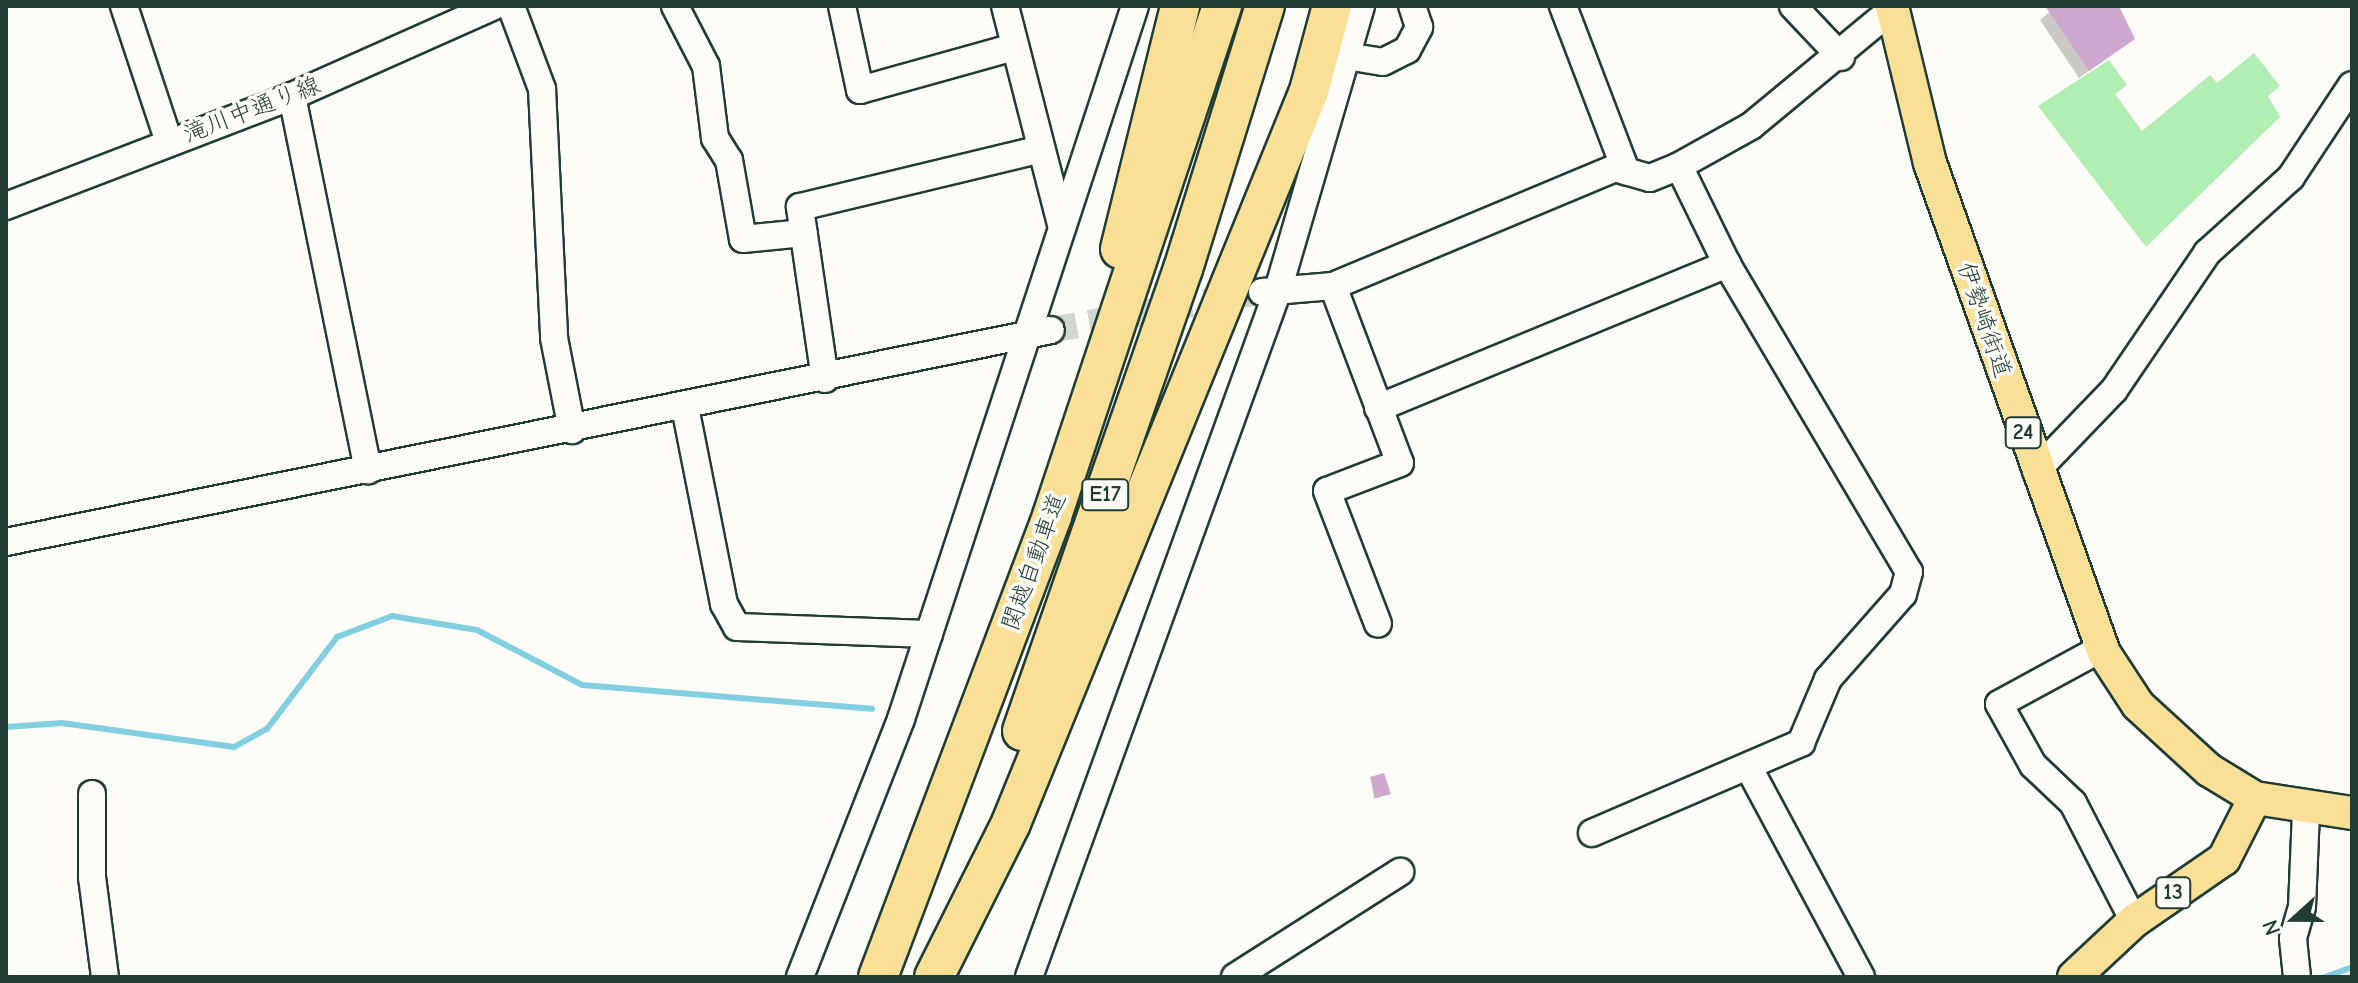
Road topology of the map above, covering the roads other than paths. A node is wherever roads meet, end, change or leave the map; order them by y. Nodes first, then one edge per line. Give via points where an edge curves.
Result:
1 (124, 6) edge
2 (494, 6) edge
3 (511, 6) edge
4 (675, 6) edge
5 (842, 6) edge
6 (1005, 6) edge
7 (1135, 6) edge
8 (1180, 6) edge
9 (1222, 6) edge
10 (1265, 6) edge
11 (1412, 6) edge
12 (1563, 6) edge
13 (1793, 6) edge
14 (1893, 7) edge
15 (1341, 12) edge
16 (1014, 47) junction
17 (1352, 57) junction
18 (1841, 57) junction
19 (2352, 85) edge
20 (292, 96) junction
21 (169, 142) junction
22 (1037, 150) junction
23 (1679, 166) junction
24 (1626, 171) junction
25 (6, 206) edge
26 (1062, 228) junction
27 (804, 233) junction
28 (1727, 264) junction
29 (1333, 286) junction
30 (1268, 291) junction
31 (1040, 332) junction
32 (825, 379) junction
33 (685, 407) junction
34 (1378, 408) junction
35 (572, 430) junction
36 (368, 470) junction
37 (2036, 471) junction
38 (1052, 516) junction
39 (6, 542) edge
40 (1378, 624) dead end
41 (929, 634) junction
42 (2102, 648) junction
43 (1749, 768) junction
44 (92, 794) dead end
45 (2255, 798) junction
46 (2306, 812) junction
47 (2352, 813) edge
48 (1592, 833) dead end
49 (1400, 872) dead end
50 (2134, 921) junction
51 (1039, 971) edge
52 (105, 977) edge
53 (800, 977) edge
54 (878, 977) edge
55 (925, 977) edge
56 (934, 977) edge
57 (1235, 977) edge
58 (1861, 977) edge
59 (2074, 977) edge
60 (2297, 977) edge

1 - 21 street
2 - 20 street, 滝川中通り線
3 - 35 street via 542,89 554,338
4 - 27 street via 706,66 715,138 729,160 743,239
5 - 16 street via 860,90
6 - 16 street
7 - 26 street
8 - 38 highway
9 - 38 highway, 関越自動車道 / E17
10 - 55 highway, 関越自動車道 / E17 via 1047,661
11 - 17 street via 1419,27 1407,50 1383,62
12 - 24 street
13 - 18 street
14 - 18 street
14 - 37 main road, 伊勢崎街道 / 24 via 1930,163
15 - 17 street
15 - 56 highway via 1011,823
16 - 22 street
17 - 30 street
18 - 23 street via 1751,126
19 - 37 street via 2291,177 2207,253 2114,390
20 - 21 street, 滝川中通り線
20 - 36 street
21 - 25 street, 滝川中通り線
22 - 26 street
22 - 27 street via 800,207
23 - 24 street via 1650,178
23 - 28 street
24 - 29 street via 1615,168
26 - 31 street
27 - 32 street
28 - 34 street
28 - 43 street via 1909,572 1903,594 1828,679 1801,743
29 - 30 street
29 - 34 street
30 - 51 street
31 - 32 street
31 - 41 street
32 - 33 street
33 - 35 street
33 - 41 street via 724,604 737,627
34 - 40 street via 1400,463 1327,491
35 - 36 street
36 - 39 street
37 - 42 main road, 伊勢崎街道 / 24
38 - 54 highway, 関越自動車道 / E17
41 - 53 street
42 - 45 main road, 伊勢崎街道 / 24 via 2138,705 2171,739
42 - 50 street via 1999,704 2033,765 2073,803
43 - 48 street
43 - 58 street
44 - 52 street via 92,877
45 - 46 main road, 伊勢崎街道
45 - 50 main road, 13 via 2224,859
46 - 47 main road, 伊勢崎街道
46 - 60 street via 2302,907 2293,938
49 - 57 street
50 - 59 main road, 13

